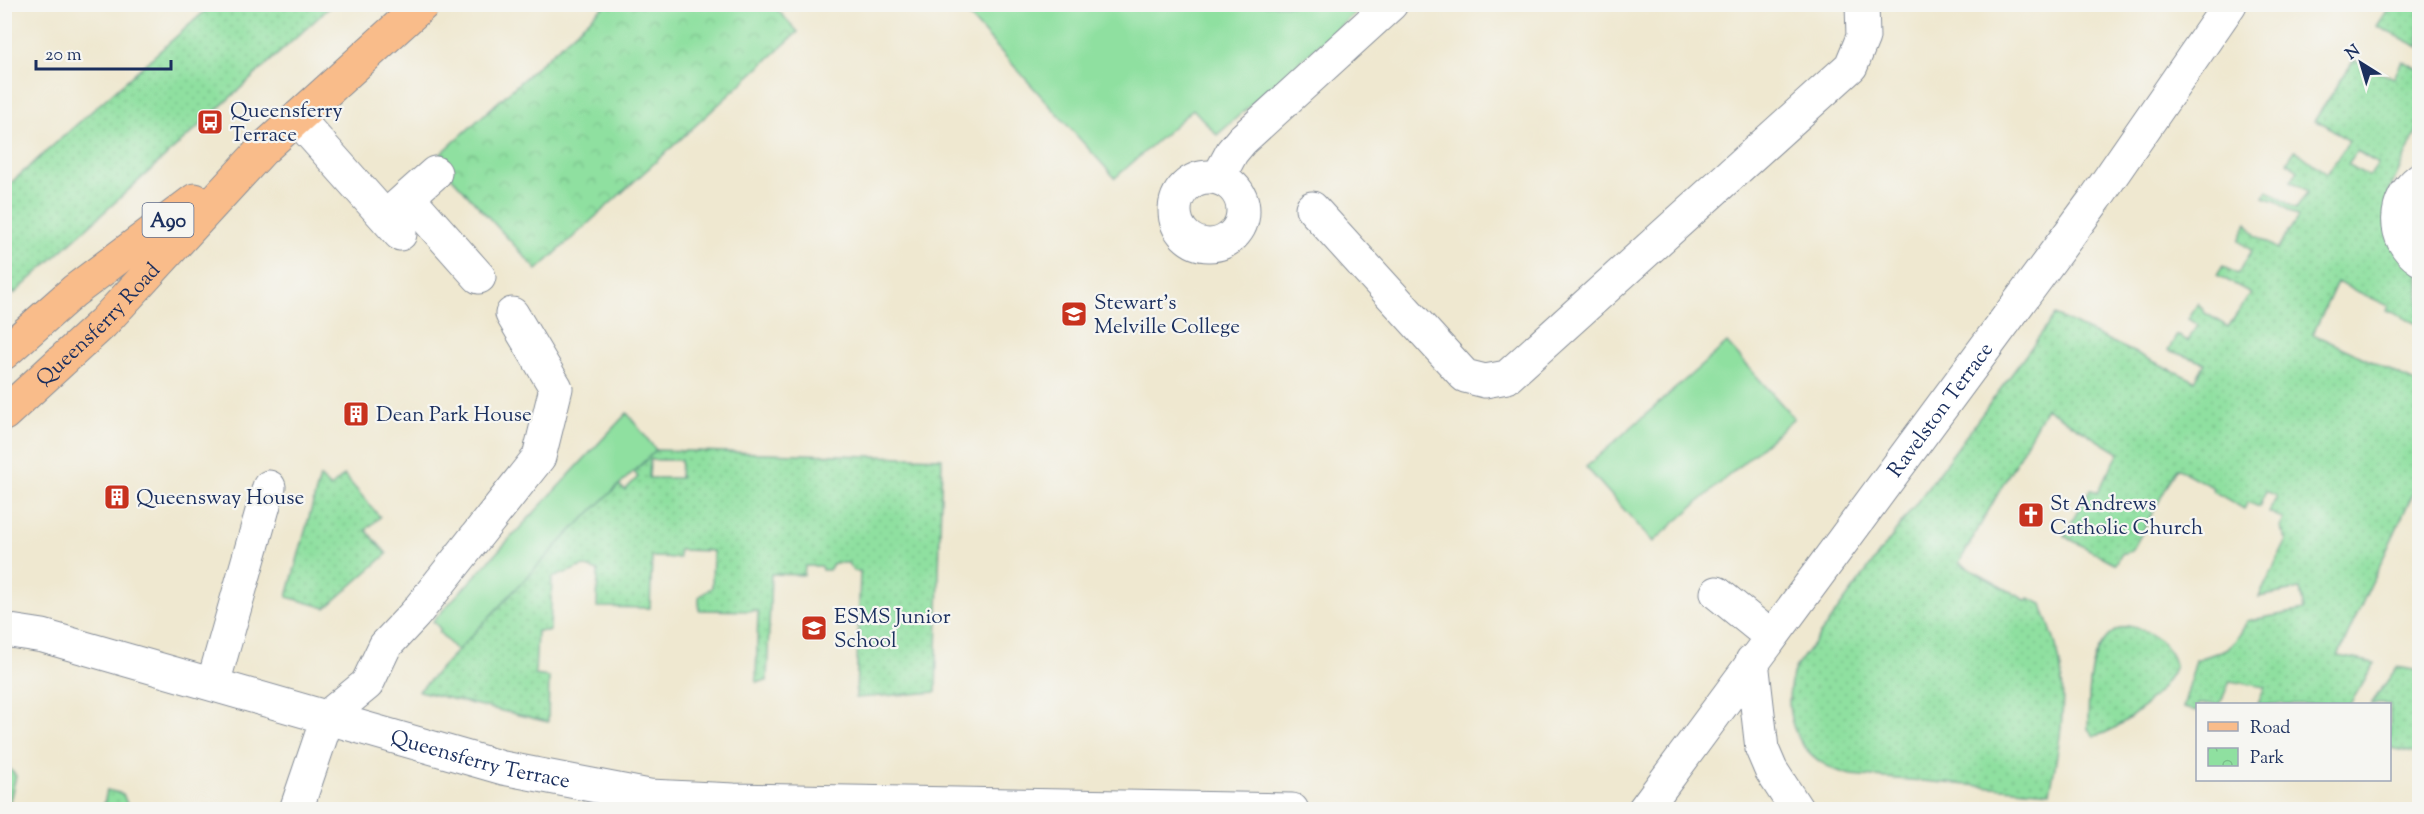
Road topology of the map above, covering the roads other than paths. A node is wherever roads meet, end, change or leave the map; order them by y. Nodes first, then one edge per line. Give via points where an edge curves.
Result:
1 (423, 4) edge
2 (1390, 4) edge
3 (1862, 4) edge
4 (2230, 4) edge
5 (297, 118) junction
6 (262, 150) junction
7 (435, 173) dead end
8 (1218, 178) dead end
9 (2420, 178) edge
10 (1312, 208) dead end
11 (398, 216) junction
12 (2420, 259) edge
13 (479, 278) dead end
14 (512, 314) dead end
15 (4, 353) edge
16 (4, 414) edge
17 (269, 487) dead end
18 (1717, 593) dead end
19 (4, 609) edge
20 (4, 630) edge
21 (43, 636) junction
22 (1761, 649) junction
23 (213, 684) junction
24 (328, 716) junction
25 (734, 805) edge
26 (296, 810) edge
27 (1292, 810) edge
28 (1644, 810) edge
29 (1797, 810) edge

1 - 5 main road, Queensferry Road / A90
2 - 8 street via 1242,140
3 - 10 street via 1863,37 1851,66 1507,377 1485,381 1465,376
4 - 22 street, Ravelston Terrace via 2096,198
5 - 6 main road, Queensferry Road / A90
5 - 11 street
6 - 15 main road, Queensferry Road / A90 via 74,291
6 - 16 main road, Queensferry Road / A90 via 103,323
7 - 11 street
9 - 12 street via 2403,197 2398,225 2403,242
11 - 13 street
14 - 24 street via 556,388 539,457 415,614 385,646 368,684
17 - 23 street
18 - 22 street
19 - 21 street, Queensferry Terrace
20 - 21 street, Queensferry Terrace
21 - 23 street, Queensferry Terrace
22 - 28 street, Ravelston Terrace
22 - 29 street via 1756,710 1762,749
23 - 24 street, Queensferry Terrace
24 - 25 street, Queensferry Terrace via 503,768 649,796
24 - 26 street
25 - 27 street, Queensferry Terrace

